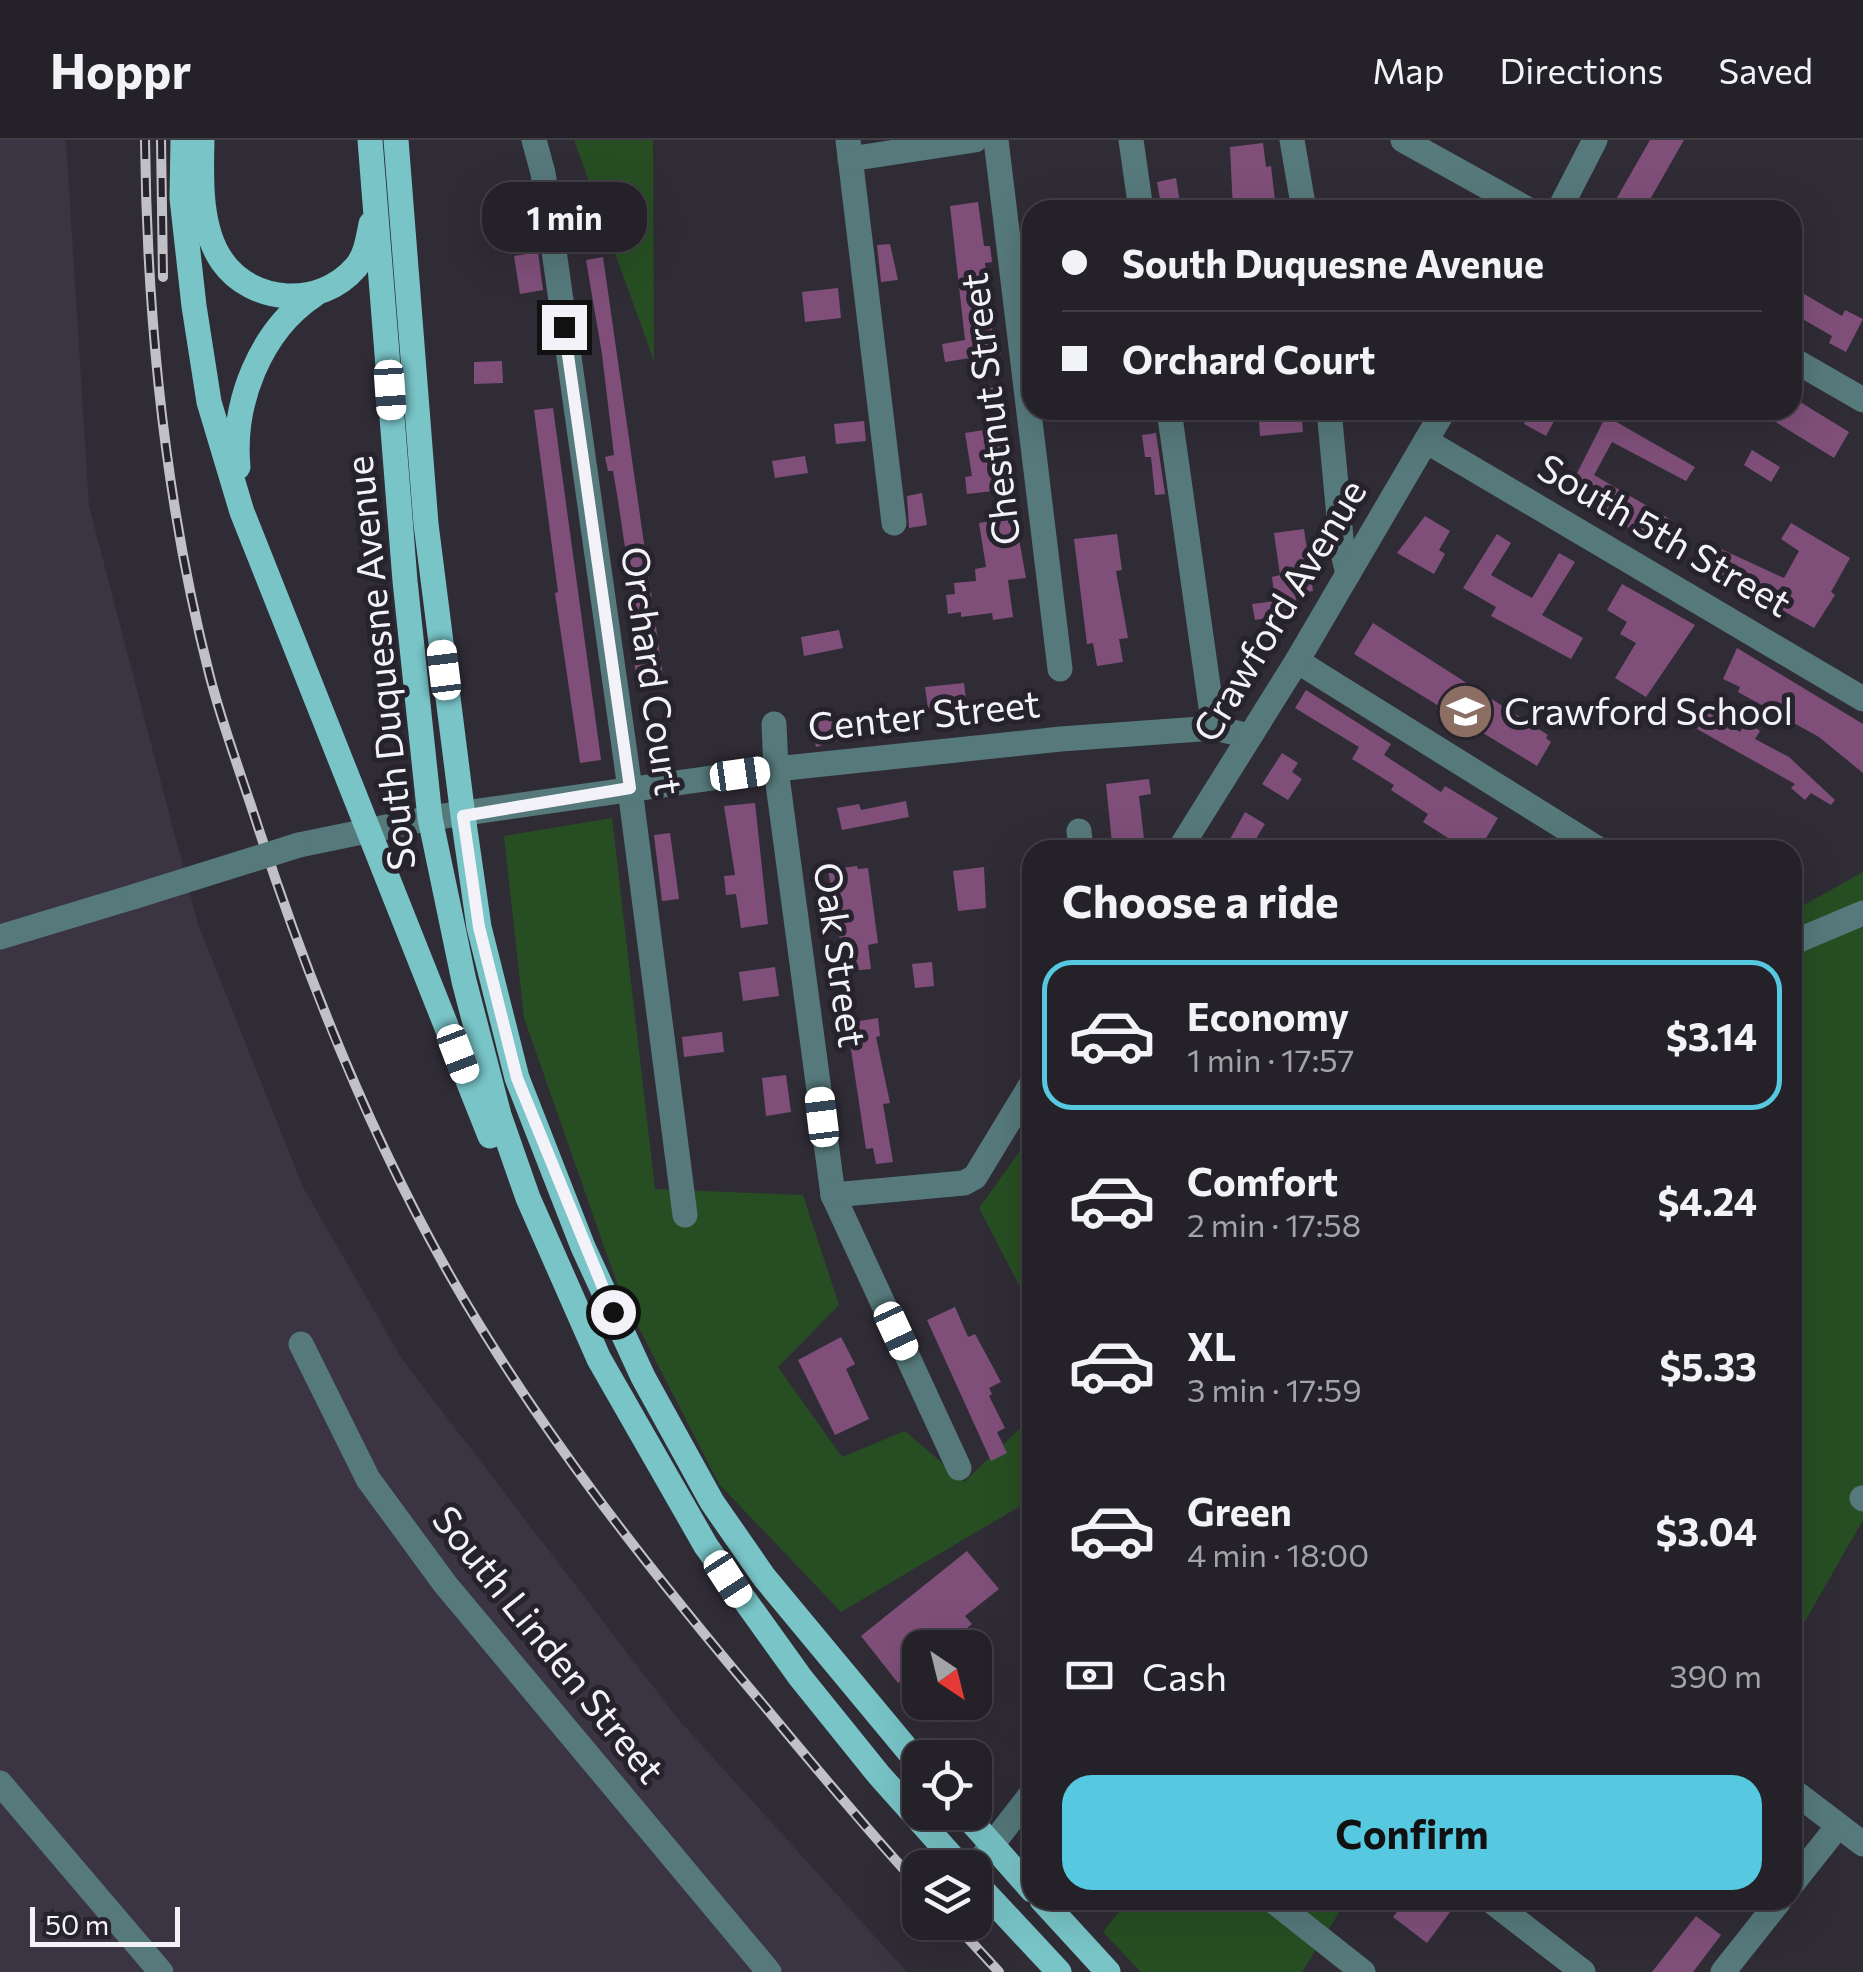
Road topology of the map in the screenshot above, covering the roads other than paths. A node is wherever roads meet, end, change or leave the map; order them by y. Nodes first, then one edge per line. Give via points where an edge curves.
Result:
1 (183, 140) edge
2 (202, 140) edge
3 (370, 140) edge
4 (396, 140) edge
5 (534, 140) edge
6 (975, 140) edge
7 (996, 140) edge
8 (1131, 140) edge
9 (1292, 140) edge
10 (1403, 140) edge
11 (1595, 140) edge
12 (849, 150) edge
13 (374, 199) junction
14 (1140, 200) edge
15 (1302, 200) edge
16 (1511, 200) edge
17 (1564, 200) edge
18 (314, 294) junction
19 (1022, 355) edge
20 (1802, 365) edge
21 (1863, 400) edge
22 (1030, 420) edge
23 (1171, 420) edge
24 (1330, 420) edge
25 (1438, 420) edge
26 (1426, 441) junction
27 (242, 512) junction
28 (894, 523) dead end
29 (1348, 574) junction
30 (1297, 662) junction
31 (1060, 669) dead end
32 (1863, 700) edge
33 (774, 724) dead end
34 (1214, 728) junction
35 (1250, 736) junction
36 (776, 769) junction
37 (630, 788) junction
38 (463, 816) junction
39 (430, 818) junction
40 (369, 828) junction
41 (1184, 840) edge
42 (1584, 840) edge
43 (1863, 913) edge
44 (0, 937) edge
45 (1802, 939) edge
46 (1022, 1099) edge
47 (833, 1195) junction
48 (685, 1215) dead end
49 (302, 1344) dead end
50 (599, 1359) junction
51 (959, 1468) dead end
52 (902, 1743) edge
53 (0, 1783) edge
54 (1802, 1798) edge
55 (1022, 1806) edge
56 (1838, 1826) junction
57 (978, 1830) edge
58 (1863, 1844) edge
59 (992, 1846) junction
60 (946, 1850) edge
61 (989, 1850) edge
62 (1802, 1871) edge
63 (1022, 1879) edge
64 (992, 1900) edge
65 (1051, 1910) edge
66 (1285, 1910) edge
67 (1503, 1910) edge
68 (1772, 1910) edge
69 (161, 1972) edge
70 (769, 1972) edge
71 (1059, 1972) edge
72 (1108, 1972) edge
73 (1363, 1972) edge
74 (1583, 1972) edge
75 (1724, 1972) edge

1 - 27 main road via 194,306 210,402
2 - 18 main road via 207,225 220,259 245,286 280,296
3 - 13 main road, South Duquesne Avenue
4 - 38 main road, South Duquesne Avenue via 426,524
5 - 37 street, Orchard Court
6 - 12 street
7 - 19 street, Chestnut Street
8 - 14 street
9 - 15 street
10 - 16 street
11 - 17 street
12 - 28 street
13 - 18 main road via 367,247 355,268
13 - 39 main road, South Duquesne Avenue
18 - 27 main road via 266,342 244,397 235,438
20 - 21 street
22 - 31 street, Chestnut Street
23 - 34 street
24 - 29 street
25 - 26 street, Crawford Avenue
26 - 29 street, Crawford Avenue
26 - 32 street, South 5th Street
27 - 40 main road
29 - 30 street, Crawford Avenue
30 - 35 street, Crawford Avenue
30 - 42 street
33 - 36 street, Oak Street
34 - 35 street, Center Street
34 - 36 street, Center Street
35 - 41 street, Crawford Avenue
36 - 37 street, Center Street
36 - 47 street, Oak Street
37 - 38 street, Center Street
37 - 48 street, Orchard Court
38 - 39 street, Center Street
38 - 52 main road, South Duquesne Avenue via 479,927 517,1078 643,1377 712,1502 764,1577
39 - 40 street, Center Street
39 - 50 main road, South Duquesne Avenue via 500,1115 528,1198
40 - 44 street, bridge
40 - 50 main road via 512,1189
43 - 45 street
46 - 47 street via 964,1183
47 - 51 street, Oak Street
49 - 70 street, South Linden Street via 368,1478 444,1584
50 - 60 main road, South Duquesne Avenue via 674,1492 770,1638
53 - 69 street
54 - 56 street
55 - 59 street
56 - 58 street
56 - 62 street
57 - 59 main road
59 - 61 street
59 - 63 main road
64 - 71 main road
65 - 72 main road
66 - 73 street
67 - 74 street
68 - 75 street

